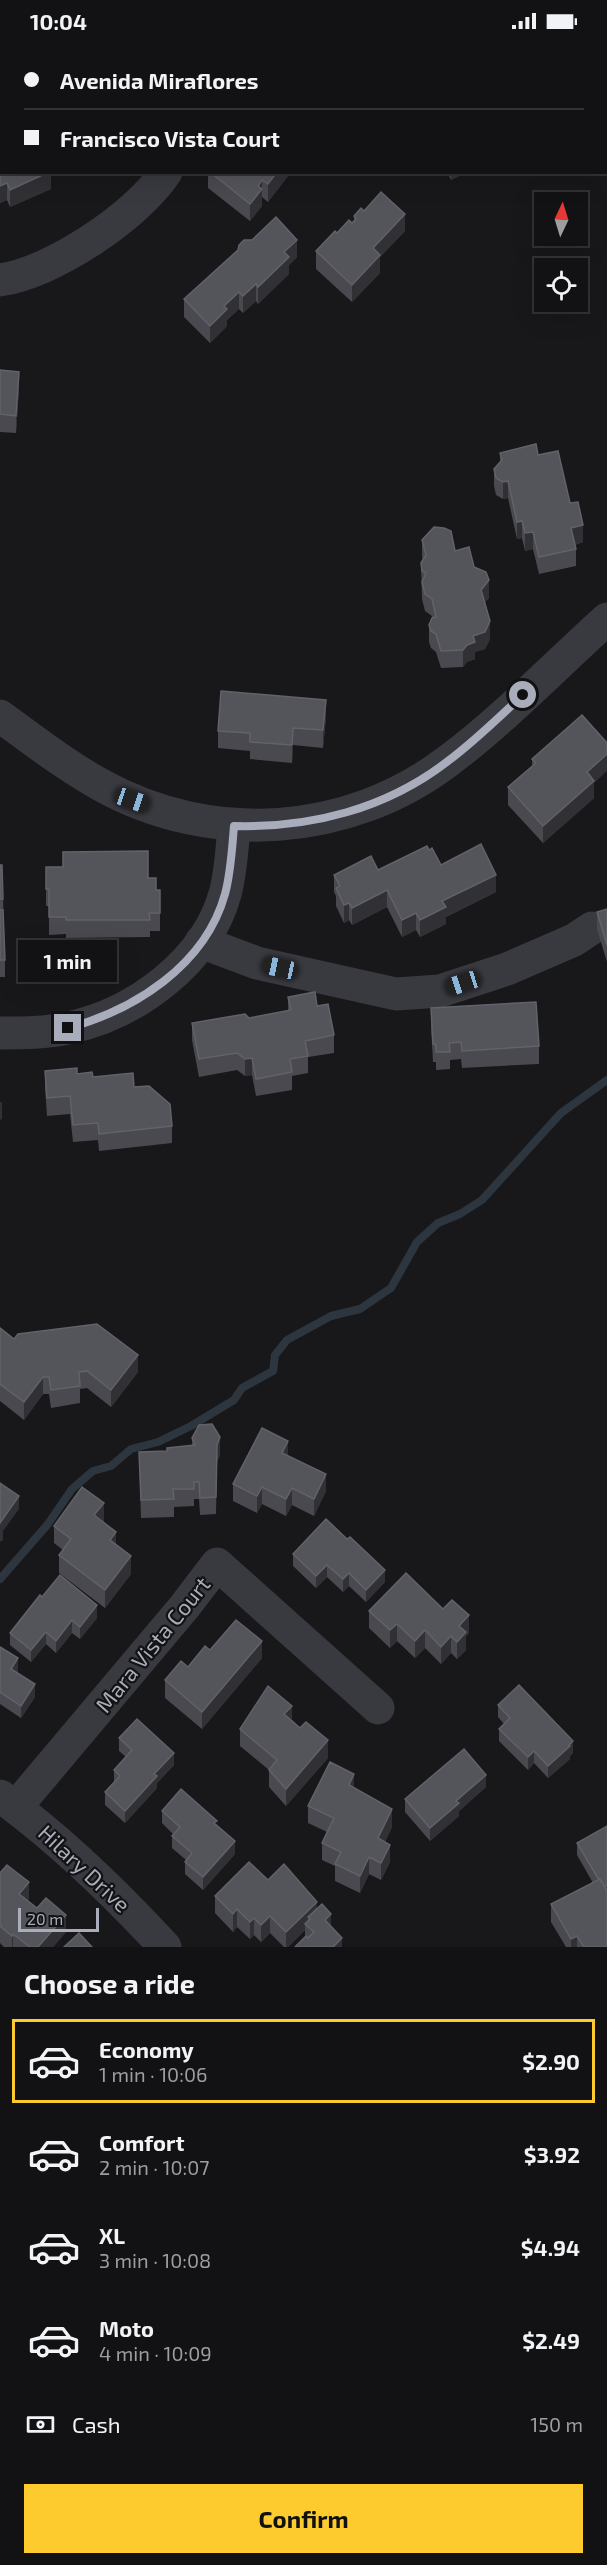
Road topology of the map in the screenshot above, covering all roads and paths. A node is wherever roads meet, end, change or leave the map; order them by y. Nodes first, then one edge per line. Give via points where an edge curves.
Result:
1 (164, 174) edge
2 (0, 280) edge
3 (607, 619) edge
4 (0, 716) edge
5 (234, 826) junction
6 (591, 928) dead end
7 (201, 942) junction
8 (0, 1032) edge
9 (378, 1708) dead end
10 (8, 1801) edge
11 (165, 1947) edge

1 - 2 street via 120,219 71,253 20,277
3 - 5 street via 473,740 417,782 379,801 334,816 282,826
4 - 5 street via 71,767 132,800
5 - 7 street via 225,895
6 - 7 street via 574,940 507,969 440,990 396,994 257,963
7 - 8 street via 166,980 111,1014 68,1028
9 - 10 street, Mara Vista Court via 217,1564 185,1606
10 - 11 street, Hilary Drive via 113,1890

